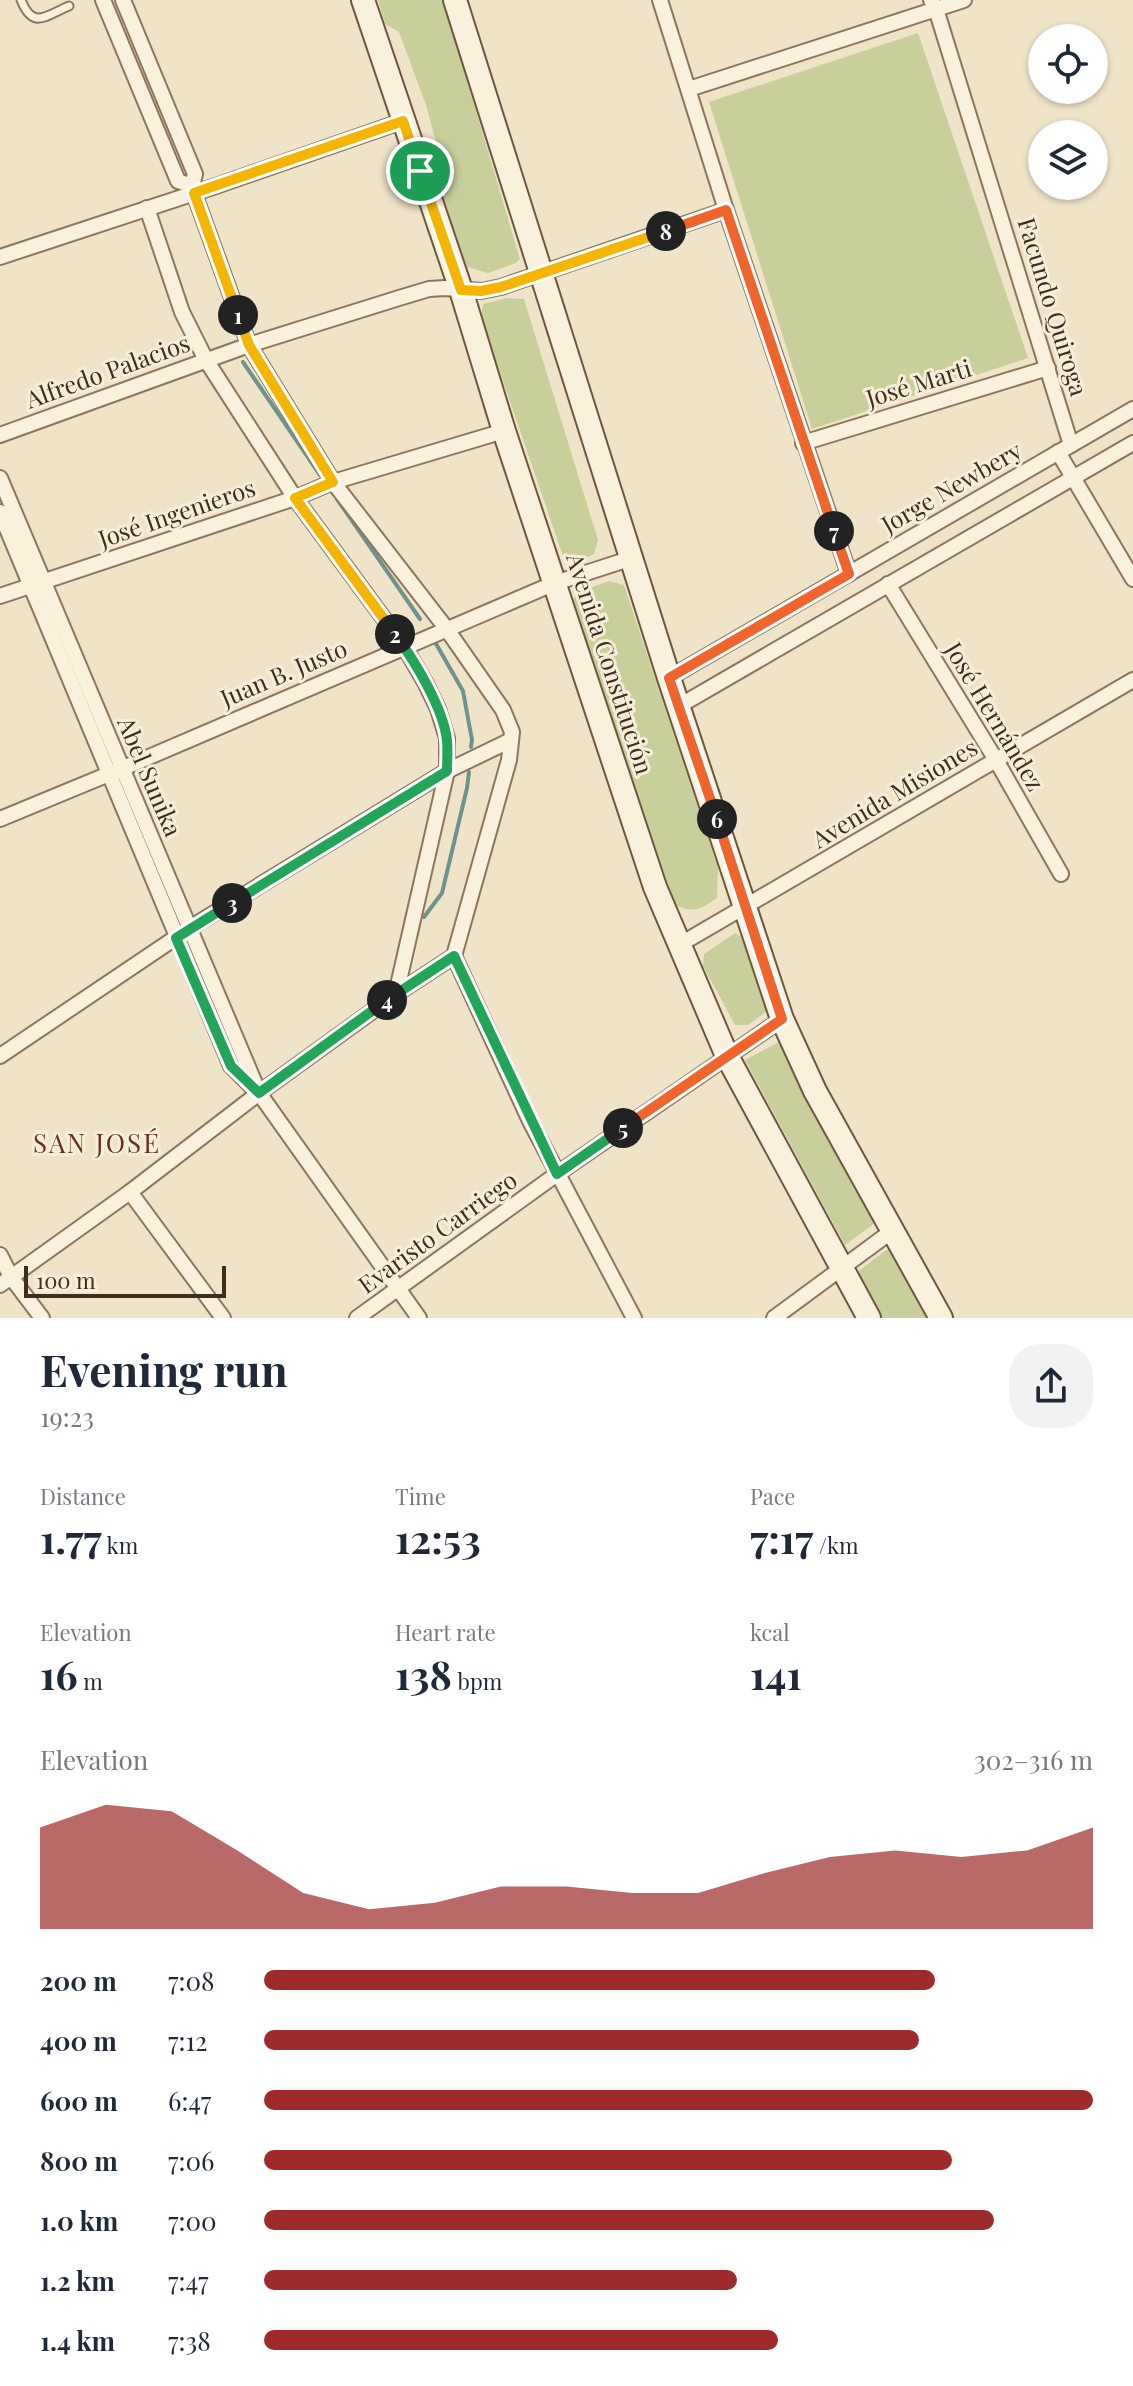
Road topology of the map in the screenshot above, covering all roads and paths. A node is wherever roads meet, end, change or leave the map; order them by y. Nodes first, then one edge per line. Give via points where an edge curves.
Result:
1 (21, 0) edge
2 (103, 0) edge
3 (123, 0) edge
4 (363, 0) edge
5 (455, 0) edge
6 (660, 0) edge
7 (964, 0) edge
8 (934, 4) edge
9 (69, 6) dead end
10 (689, 89) junction
11 (403, 121) junction
12 (193, 190) junction
13 (147, 208) junction
14 (726, 210) junction
15 (0, 257) edge
16 (542, 274) junction
17 (461, 290) junction
18 (249, 345) junction
19 (206, 360) junction
20 (1048, 368) junction
21 (1133, 409) edge
22 (504, 431) junction
23 (0, 435) edge
24 (803, 443) junction
25 (1133, 443) edge
26 (1065, 449) junction
27 (0, 478) edge
28 (1073, 478) junction
29 (333, 482) junction
30 (295, 498) junction
31 (0, 512) edge
32 (632, 558) junction
33 (849, 574) junction
34 (1133, 579) edge
35 (555, 583) junction
36 (38, 584) junction
37 (888, 584) junction
38 (0, 596) edge
39 (446, 628) junction
40 (404, 646) junction
41 (669, 678) junction
42 (1133, 680) edge
43 (679, 706) junction
44 (511, 740) junction
45 (996, 760) junction
46 (447, 771) junction
47 (115, 772) junction
48 (0, 819) edge
49 (1061, 874) dead end
50 (746, 907) junction
51 (190, 928) junction
52 (176, 938) junction
53 (679, 945) junction
54 (454, 956) junction
55 (396, 994) junction
56 (782, 1019) junction
57 (0, 1056) edge
58 (727, 1056) junction
59 (259, 1093) junction
60 (557, 1174) junction
61 (130, 1192) junction
62 (892, 1231) junction
63 (0, 1255) edge
64 (842, 1267) junction
65 (6, 1281) edge
66 (397, 1289) junction
67 (42, 1318) edge
68 (223, 1318) edge
69 (357, 1318) edge
70 (419, 1318) edge
71 (634, 1318) edge
72 (774, 1318) edge
73 (869, 1318) edge
74 (941, 1318) edge

1 - 9 lane via 33,19
2 - 12 street via 178,181
3 - 12 street via 195,174
4 - 11 main road, Avenida Constitución
5 - 16 main road
6 - 10 street
7 - 8 street
8 - 10 street
8 - 20 street, Facundo Quiroga
10 - 14 street
11 - 12 street
11 - 17 main road, Avenida Constitución
12 - 13 street
12 - 18 street
13 - 15 street
13 - 19 street via 182,312
14 - 16 street, Alfredo Palacios
14 - 24 street
16 - 17 street, Alfredo Palacios via 481,291
16 - 32 main road
17 - 18 street, Alfredo Palacios via 429,289
17 - 22 main road, Avenida Constitución
18 - 19 street, Alfredo Palacios
18 - 29 street
19 - 23 street, Alfredo Palacios
19 - 30 street
20 - 24 street, José Marti
20 - 26 street, Facundo Quiroga
21 - 26 street, Jorge Newbery
22 - 29 street, José Ingenieros
22 - 35 main road, Avenida Constitución
24 - 33 street
25 - 28 street
26 - 28 street, Facundo Quiroga
26 - 33 street, Jorge Newbery
27 - 36 street, Abel Sunika
28 - 34 street, Facundo Quiroga
28 - 37 street
29 - 30 street, José Ingenieros
29 - 39 street
30 - 36 street, José Ingenieros
30 - 40 street
31 - 36 street, Abel Sunika
32 - 35 street, Juan B. Justo
32 - 41 main road
33 - 41 street, Jorge Newbery
35 - 39 street, Juan B. Justo
35 - 53 main road, Avenida Constitución
36 - 38 street, José Ingenieros
36 - 47 street, Abel Sunika
37 - 43 street
37 - 45 street, José Hernández
39 - 40 street, Juan B. Justo
39 - 44 street via 503,710
40 - 46 street via 438,709 447,738
40 - 47 street, Juan B. Justo
41 - 43 main road
42 - 45 street, Avenida Misiones
43 - 50 main road
44 - 46 street
44 - 54 street
45 - 49 street, José Hernández
45 - 50 street, Avenida Misiones
46 - 51 street
46 - 55 street
47 - 48 street, Juan B. Justo
47 - 51 street, Abel Sunika
47 - 52 street, Abel Sunika
50 - 53 street, Avenida Misiones
50 - 56 main road
51 - 52 street
51 - 59 street, Abel Sunika
52 - 57 street
52 - 59 street, Abel Sunika via 231,1066
53 - 58 main road, Avenida Constitución
54 - 55 street
54 - 60 street
55 - 59 street
56 - 58 street, Evaristo Carriego
56 - 62 main road
58 - 60 street, Evaristo Carriego
58 - 64 main road, Avenida Constitución
59 - 61 street
59 - 66 street, Abel Sunika
60 - 66 street, Evaristo Carriego
60 - 71 street
61 - 65 street
61 - 68 street
62 - 64 street
62 - 74 main road
63 - 65 street
64 - 72 street
64 - 73 main road, Avenida Constitución
65 - 67 street
66 - 69 street, Evaristo Carriego
66 - 70 street, Abel Sunika

